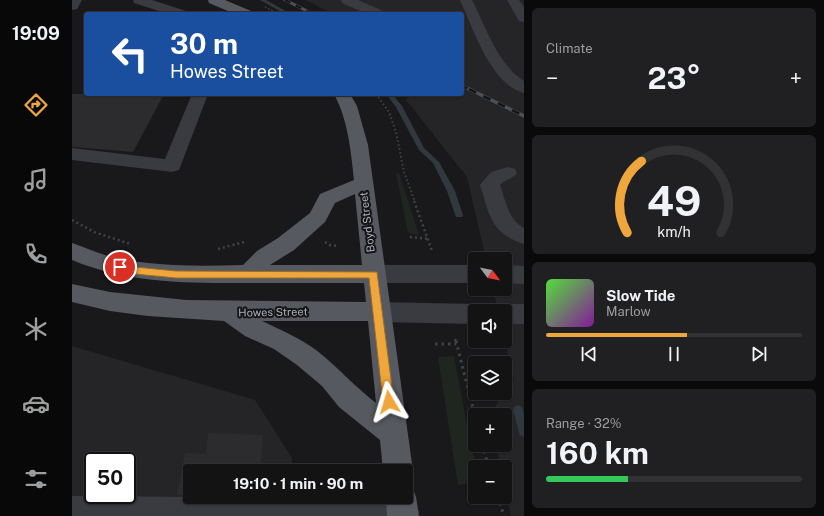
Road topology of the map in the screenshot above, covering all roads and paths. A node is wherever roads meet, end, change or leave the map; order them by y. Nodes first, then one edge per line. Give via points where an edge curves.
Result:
1 (76, 0) edge
2 (139, 0) edge
3 (214, 0) edge
4 (348, 0) edge
5 (466, 0) edge
6 (513, 0) edge
7 (72, 6) edge
8 (175, 12) edge
9 (241, 12) edge
10 (374, 12) edge
11 (524, 18) edge
12 (464, 27) edge
13 (480, 27) junction
14 (524, 88) edge
15 (199, 96) edge
16 (343, 96) edge
17 (377, 96) edge
18 (72, 154) edge
19 (508, 173) dead end
20 (363, 183) junction
21 (72, 220) edge
22 (524, 236) edge
23 (410, 237) dead end
24 (249, 241) dead end
25 (136, 245) dead end
26 (329, 245) dead end
27 (339, 246) dead end
28 (213, 250) dead end
29 (72, 251) edge
30 (248, 274) junction
31 (373, 274) junction
32 (468, 274) edge
33 (512, 274) edge
34 (524, 274) edge
35 (72, 293) edge
36 (229, 312) junction
37 (378, 312) junction
38 (468, 314) edge
39 (512, 314) edge
40 (524, 314) edge
41 (455, 336) dead end
42 (435, 344) dead end
43 (457, 344) junction
44 (473, 408) edge
45 (392, 432) junction
46 (397, 464) edge
47 (500, 504) edge
48 (402, 508) edge
49 (72, 511) edge
50 (504, 516) edge

1 - 7 street
2 - 8 street
3 - 9 main road
4 - 10 street
5 - 13 street
6 - 11 street
12 - 13 street
13 - 14 street via 496,60 514,84
15 - 18 street via 172,166
16 - 20 main road, Boyd Street via 349,106 359,145
17 - 23 path via 389,112 404,172 429,239
19 - 22 street via 500,174 490,185 506,228
20 - 30 main road via 327,199 318,217 286,244 265,257
20 - 31 main road, Boyd Street
21 - 25 path via 94,232
24 - 28 path
26 - 27 path
29 - 30 main road via 89,260 135,270 176,274
30 - 31 main road
31 - 32 street
31 - 37 main road, Boyd Street
33 - 34 street
35 - 36 main road, Howes Street via 128,305
36 - 37 main road, Howes Street
36 - 45 main road via 254,329 283,342 306,357 331,378 349,398
37 - 38 street, Howes Street
37 - 45 main road, Boyd Street
39 - 40 street
41 - 43 path
42 - 43 path
43 - 44 path
45 - 46 main road, Boyd Street
47 - 50 path
48 - 49 street via 316,514

